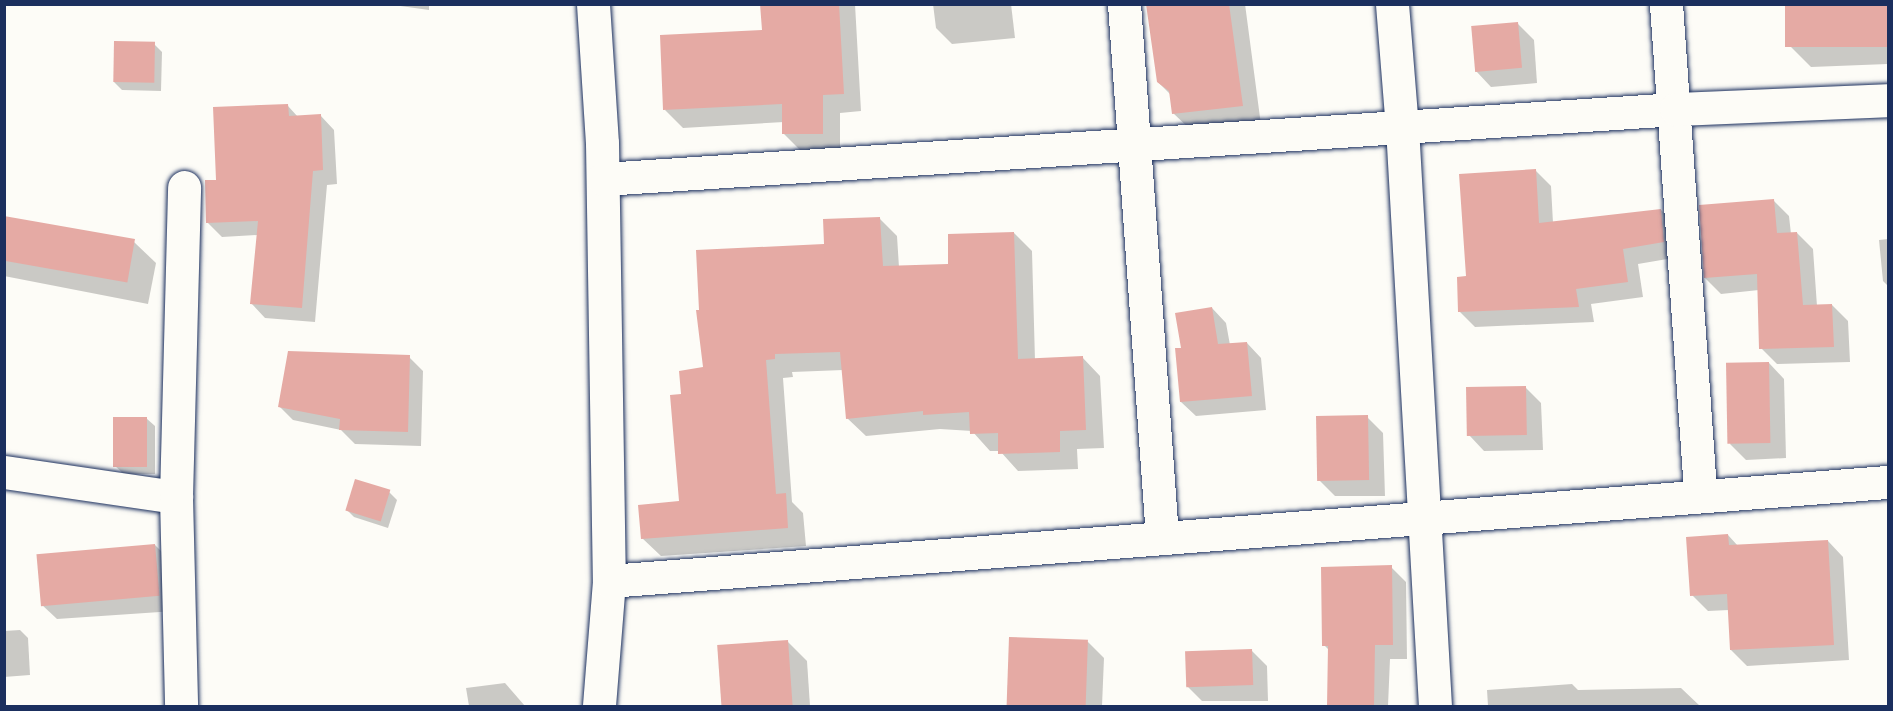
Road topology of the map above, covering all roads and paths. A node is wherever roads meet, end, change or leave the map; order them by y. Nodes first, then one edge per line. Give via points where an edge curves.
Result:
1 (593, 4) edge
2 (1124, 4) edge
3 (1392, 4) edge
4 (1666, 4) edge
5 (1888, 100) edge
6 (1676, 109) junction
7 (1402, 127) junction
8 (1131, 144) junction
9 (603, 179) junction
10 (184, 187) dead end
11 (4, 472) edge
12 (1888, 482) edge
13 (1700, 496) junction
14 (177, 497) junction
15 (1422, 516) junction
16 (1162, 537) junction
17 (609, 581) junction
18 (181, 706) edge
19 (599, 706) edge
20 (1435, 706) edge

1 - 9 street
2 - 8 street
3 - 7 street
4 - 6 street
5 - 6 street
6 - 7 street
6 - 13 street
7 - 8 street
7 - 15 street
8 - 9 street
8 - 16 street
9 - 17 street
10 - 14 street
11 - 14 street
12 - 13 street
13 - 15 street
14 - 18 street
15 - 16 street
15 - 20 street
16 - 17 street
17 - 19 street

